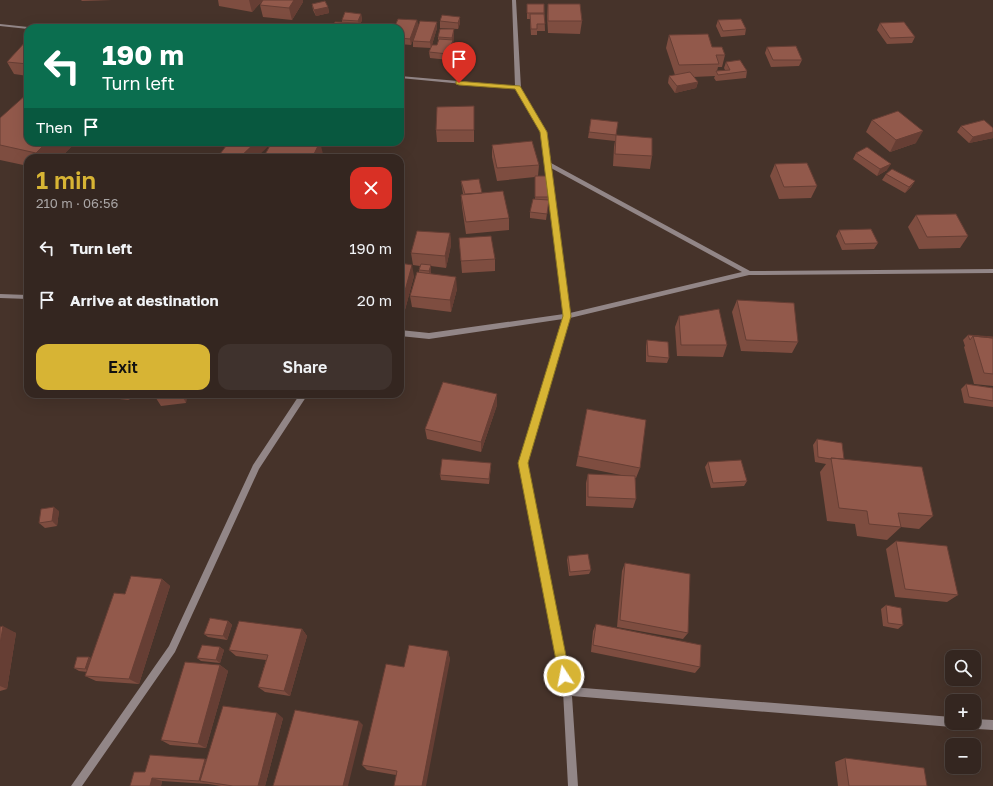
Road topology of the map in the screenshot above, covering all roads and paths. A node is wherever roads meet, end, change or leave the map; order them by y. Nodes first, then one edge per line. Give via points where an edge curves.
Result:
1 (514, 0) edge
2 (0, 25) edge
3 (24, 28) edge
4 (404, 77) edge
5 (518, 88) junction
6 (548, 164) junction
7 (993, 271) edge
8 (749, 273) junction
9 (0, 296) edge
10 (24, 297) edge
11 (567, 316) junction
12 (404, 333) edge
13 (301, 398) edge
14 (567, 691) junction
15 (945, 721) edge
16 (981, 724) edge
17 (993, 725) edge
18 (76, 786) edge
19 (573, 786) edge

1 - 5 street
2 - 3 street
4 - 5 street
5 - 6 street via 544,132
6 - 8 street
6 - 11 street
7 - 8 street
8 - 11 street
9 - 10 street
11 - 12 street via 428,336
11 - 14 street via 523,463
13 - 18 street via 256,467 172,649
14 - 15 street
14 - 19 street
16 - 17 street

